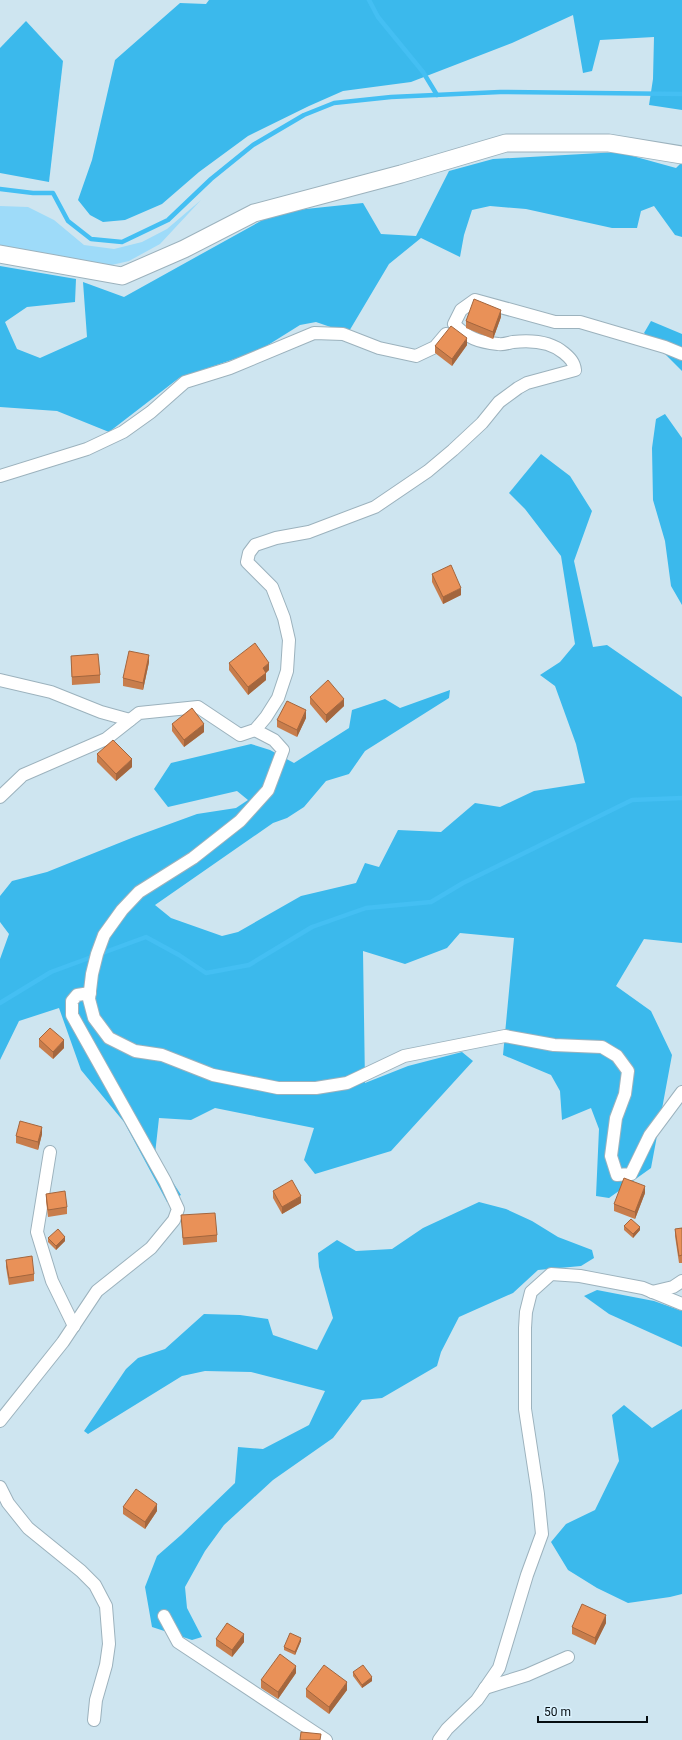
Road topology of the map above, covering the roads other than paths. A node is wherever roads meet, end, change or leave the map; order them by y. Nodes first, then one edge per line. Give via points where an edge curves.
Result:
1 (682, 155) edge
2 (0, 254) edge
3 (454, 324) junction
4 (682, 354) edge
5 (0, 476) edge
6 (0, 680) edge
7 (130, 720) junction
8 (255, 730) junction
9 (0, 797) edge
10 (90, 993) junction
11 (682, 1092) edge
12 (50, 1152) dead end
13 (682, 1281) edge
14 (652, 1292) junction
15 (682, 1304) edge
16 (74, 1326) junction
17 (0, 1421) edge
18 (0, 1487) edge
19 (164, 1616) dead end
20 (568, 1657) dead end
21 (485, 1688) junction
22 (94, 1720) dead end
23 (326, 1740) edge
24 (439, 1740) edge

1 - 2 street via 610,143 506,143 254,213 184,249 122,276
3 - 4 street via 461,310 475,300 555,322 580,322
3 - 5 street via 435,347 416,356 379,348 343,334 314,333 230,368 185,382 151,412 123,432 87,449
3 - 8 street via 463,334 480,340 500,344 546,343 558,347 570,358 575,370 527,382 518,388 499,402 482,423 453,450 375,506 309,532 276,538 256,545 246,562 272,587 289,640 287,671 278,698
6 - 7 street via 51,692 101,712
7 - 8 street via 139,713 198,708 240,735
7 - 9 street via 106,739 23,774
8 - 10 street via 274,740 283,750 268,790 240,821 193,858 139,892 122,910 104,935 92,974
10 - 11 street via 94,1018 108,1038 135,1051 162,1055 213,1075 278,1088 316,1088 347,1082 404,1056 505,1036 554,1045 602,1047 617,1056 628,1071 616,1118 611,1156 617,1175 631,1174 650,1135
10 - 16 street via 77,994 72,1001 72,1015 165,1181 178,1209 174,1220 151,1248 97,1291
12 - 16 street via 37,1232 52,1281
13 - 14 street via 673,1287
14 - 15 street
14 - 21 street via 580,1276 551,1274 531,1292 525,1328 525,1409 542,1534 499,1668
16 - 17 street
18 - 22 street via 8,1503 28,1528 81,1571 95,1585 106,1606 109,1644
19 - 23 street via 178,1642
20 - 21 street via 527,1675
21 - 24 street

